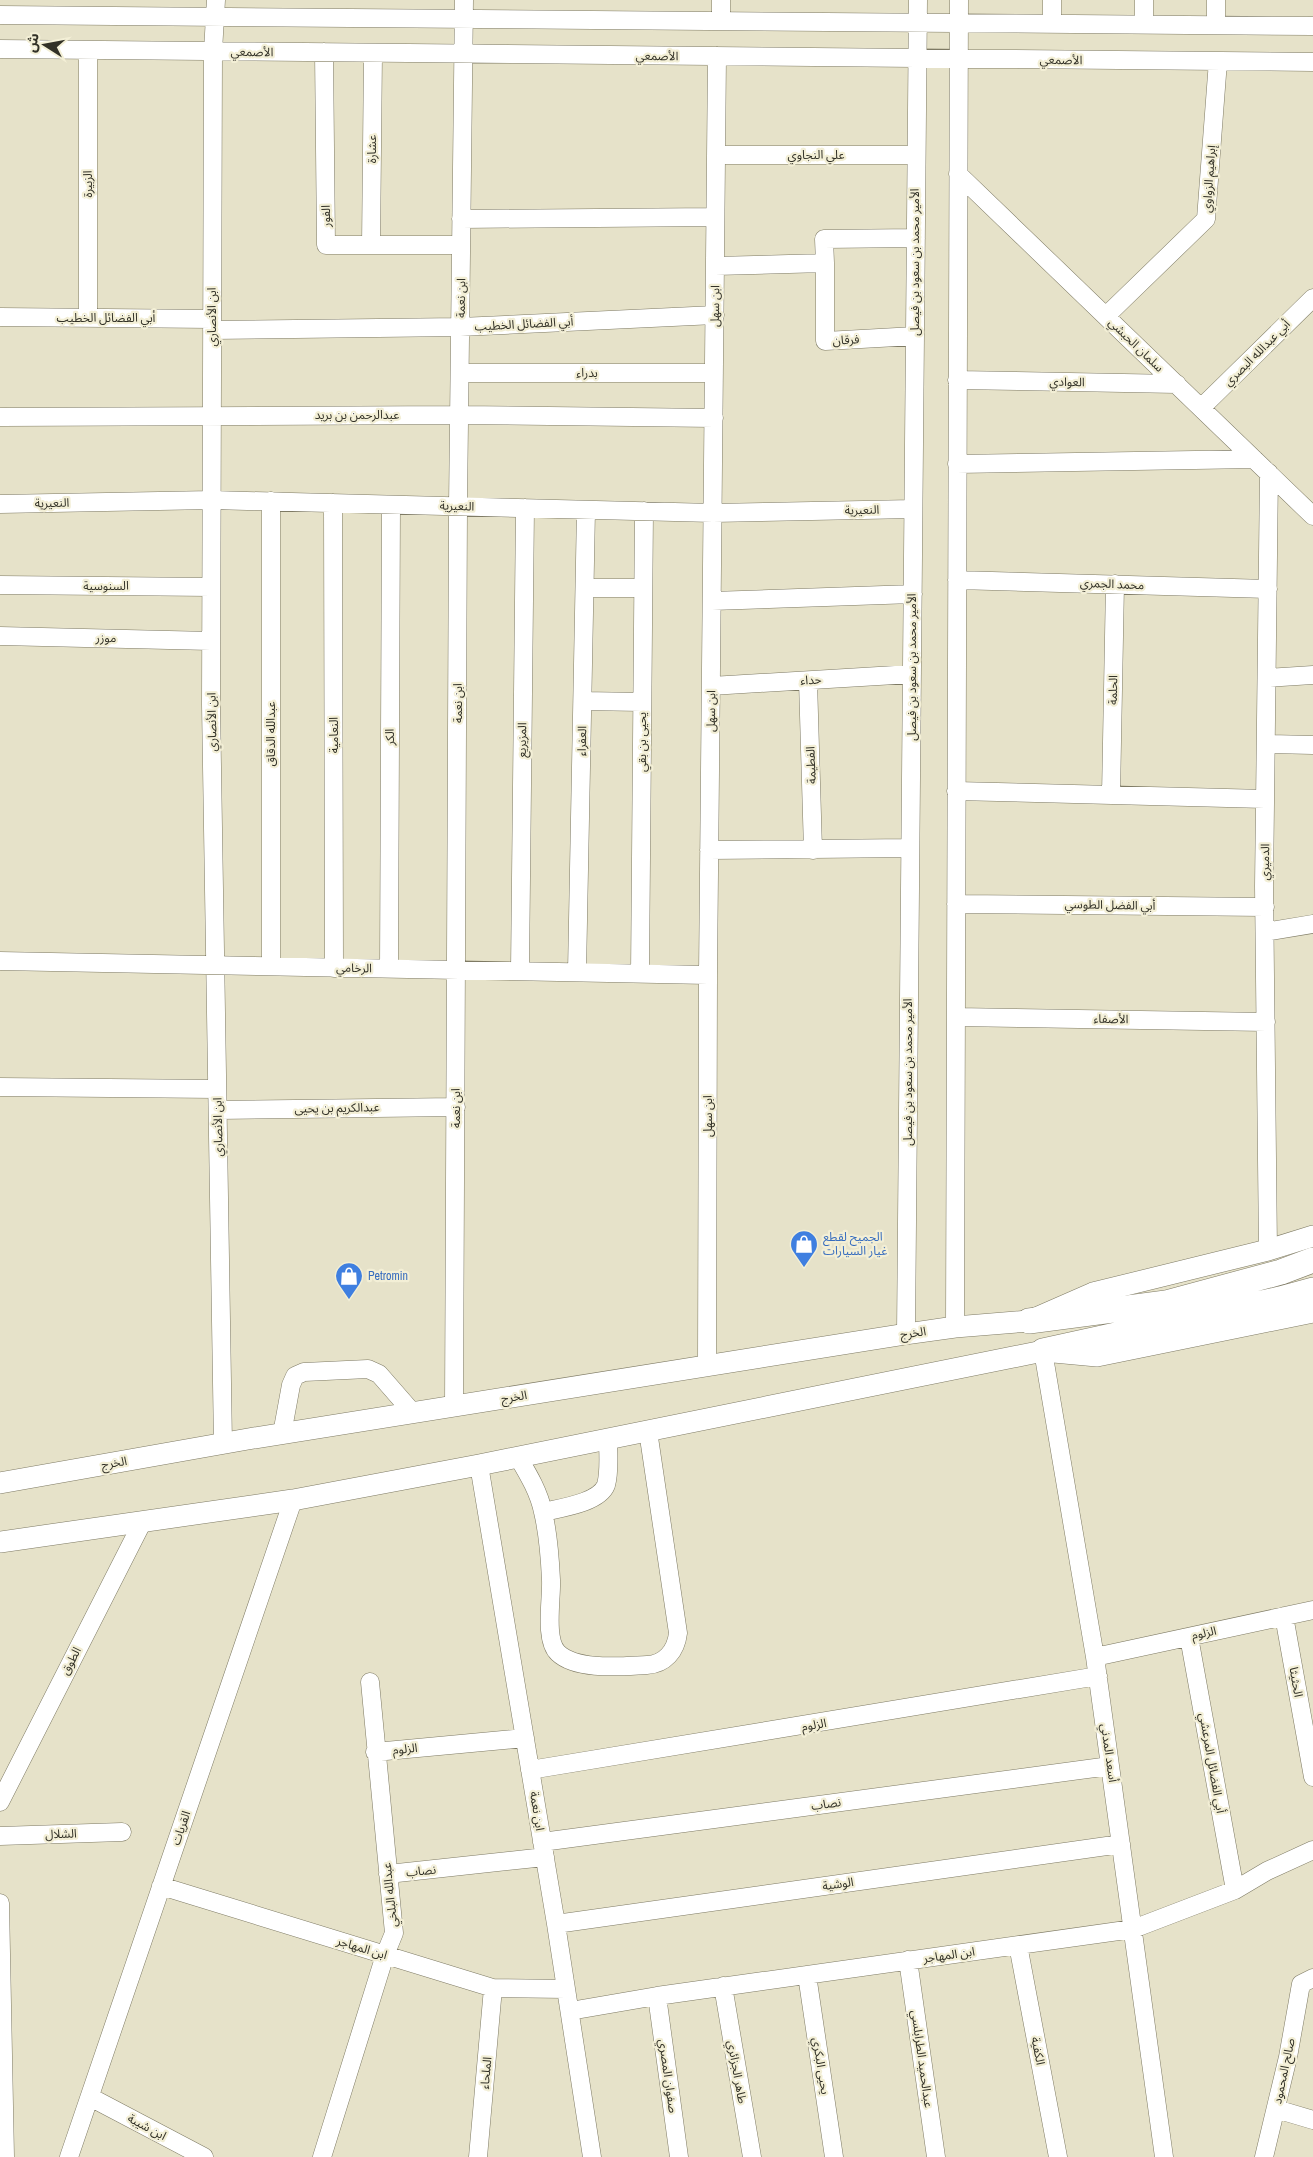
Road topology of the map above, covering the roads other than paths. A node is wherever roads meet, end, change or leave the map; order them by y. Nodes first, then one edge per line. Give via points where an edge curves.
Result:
1 (464, 0) edge
2 (721, 0) edge
3 (918, 0) edge
4 (958, 0) edge
5 (1052, 0) edge
6 (1144, 0) edge
7 (1216, 0) edge
8 (216, 8) edge
9 (0, 15) edge
10 (464, 18) junction
11 (721, 21) junction
12 (917, 22) junction
13 (958, 23) junction
14 (1052, 23) junction
15 (1144, 24) junction
16 (1216, 25) junction
17 (1313, 26) edge
18 (0, 50) edge
19 (88, 50) junction
20 (213, 51) junction
21 (324, 52) junction
22 (372, 53) junction
23 (464, 54) junction
24 (717, 56) junction
25 (917, 58) junction
26 (958, 59) junction
27 (1218, 61) junction
28 (1313, 62) edge
29 (716, 154) junction
30 (916, 155) junction
31 (958, 174) junction
32 (715, 216) junction
33 (460, 219) junction
34 (916, 238) junction
35 (461, 244) junction
36 (371, 245) junction
37 (825, 263) junction
38 (715, 266) junction
39 (1313, 298) edge
40 (715, 315) junction
41 (1106, 316) junction
42 (0, 318) edge
43 (88, 318) junction
44 (212, 325) junction
45 (460, 327) junction
46 (915, 336) junction
47 (460, 373) junction
48 (714, 373) junction
49 (957, 380) junction
50 (1177, 384) junction
51 (1201, 408) junction
52 (459, 415) junction
53 (212, 416) junction
54 (0, 417) edge
55 (714, 418) junction
56 (1254, 459) junction
57 (957, 464) junction
58 (1269, 474) junction
59 (212, 500) junction
60 (270, 502) junction
61 (333, 503) junction
62 (0, 504) edge
63 (391, 505) junction
64 (458, 506) junction
65 (525, 508) junction
66 (913, 509) junction
67 (586, 510) junction
68 (644, 511) junction
69 (713, 513) junction
70 (1313, 516) edge
71 (957, 580) junction
72 (1115, 584) junction
73 (0, 585) edge
74 (212, 587) junction
75 (585, 588) junction
76 (643, 588) junction
77 (1268, 589) junction
78 (912, 594) junction
79 (712, 601) junction
80 (0, 636) edge
81 (211, 641) junction
82 (912, 674) junction
83 (1313, 675) edge
84 (1267, 678) junction
85 (808, 681) junction
86 (711, 686) junction
87 (583, 702) junction
88 (642, 702) junction
89 (1266, 744) junction
90 (1313, 745) edge
91 (956, 791) junction
92 (1111, 795) junction
93 (1265, 799) junction
94 (910, 848) junction
95 (709, 850) junction
96 (813, 850) junction
97 (956, 904) junction
98 (1265, 906) junction
99 (1313, 924) edge
100 (1265, 932) junction
101 (0, 961) edge
102 (215, 965) junction
103 (271, 966) junction
104 (334, 968) junction
105 (388, 969) junction
106 (458, 970) junction
107 (520, 971) junction
108 (577, 972) junction
109 (640, 974) junction
110 (708, 975) junction
111 (956, 1017) junction
112 (1266, 1022) junction
113 (0, 1087) edge
114 (217, 1089) junction
115 (456, 1107) junction
116 (218, 1110) junction
117 (1313, 1236) edge
118 (1268, 1250) junction
119 (1313, 1260) edge
120 (1313, 1290) edge
121 (1313, 1312) edge
122 (1167, 1313) junction
123 (1029, 1321) junction
124 (955, 1327) junction
125 (906, 1334) junction
126 (1043, 1352) junction
127 (707, 1366) junction
128 (454, 1406) junction
129 (413, 1413) junction
130 (648, 1431) junction
131 (282, 1434) junction
132 (608, 1439) junction
133 (223, 1444) junction
134 (518, 1457) junction
135 (479, 1465) junction
136 (0, 1483) edge
137 (293, 1500) junction
138 (543, 1512) junction
139 (143, 1521) junction
140 (2, 1545) edge
141 (1313, 1610) edge
142 (1284, 1616) junction
143 (1189, 1637) junction
144 (1095, 1657) junction
145 (1098, 1676) junction
146 (370, 1682) dead end
147 (525, 1738) junction
148 (376, 1752) junction
149 (1110, 1766) junction
150 (530, 1770) junction
151 (1313, 1777) edge
152 (0, 1802) edge
153 (122, 1832) dead end
154 (0, 1836) edge
155 (1121, 1844) junction
156 (543, 1850) junction
157 (1313, 1850) edge
158 (388, 1874) junction
159 (161, 1886) junction
160 (1235, 1890) junction
161 (0, 1903) edge
162 (556, 1924) junction
163 (1133, 1928) junction
164 (1018, 1945) junction
165 (385, 1955) junction
166 (908, 1960) junction
167 (807, 1975) junction
168 (1307, 1981) edge
169 (723, 1986) junction
170 (493, 1988) junction
171 (566, 1989) junction
172 (657, 1996) junction
173 (570, 2011) junction
174 (90, 2097) junction
175 (1276, 2109) junction
176 (1313, 2120) edge
177 (5, 2157) edge
178 (69, 2157) edge
179 (204, 2157) edge
180 (322, 2157) edge
181 (478, 2157) edge
182 (592, 2157) edge
183 (679, 2157) edge
184 (752, 2157) edge
185 (834, 2157) edge
186 (936, 2157) edge
187 (1058, 2157) edge
188 (1164, 2157) edge
189 (1264, 2157) edge

1 - 10 street, ابن نعمة
2 - 11 street
3 - 12 street, الأمير محمد بن سعود بن فيصل
4 - 13 street
5 - 14 street
6 - 15 street
7 - 16 street
8 - 9 street
8 - 10 street
8 - 20 street, ابن الأنصاري
10 - 11 street
10 - 23 street, ابن نعمة
11 - 12 street
12 - 13 street
12 - 25 street, الأمير محمد بن سعود بن فيصل
13 - 14 street
13 - 26 street
14 - 15 street
15 - 16 street
16 - 17 street
18 - 19 street, الأصمعي
19 - 20 street, الأصمعي
19 - 43 street, الزبيرة
20 - 21 street, الأصمعي
20 - 44 street, ابن الأنصاري
21 - 22 street, الأصمعي
21 - 36 street, الفور via 326,245
22 - 23 street, الأصمعي
22 - 36 street, عشارة
23 - 24 street, الأصمعي
23 - 33 street, ابن نعمة
24 - 25 street, الأصمعي
24 - 29 street, ابن سهل
25 - 26 street, الأصمعي
25 - 30 street, الأمير محمد بن سعود بن فيصل
26 - 27 street, الأصمعي
26 - 31 street
27 - 28 street, الأصمعي
27 - 41 street, إبراهيم الزواوي via 1206,219
29 - 30 street, علي النجاوي
29 - 32 street, ابن سهل
30 - 34 street, الأمير محمد بن سعود بن فيصل
31 - 41 street, سلمان الحبشي
31 - 49 street
32 - 33 street
32 - 38 street, ابن سهل
33 - 35 street, ابن نعمة
34 - 37 street, فرقان via 824,239
34 - 46 street, الأمير محمد بن سعود بن فيصل
35 - 36 street, الفور
35 - 45 street, ابن نعمة
37 - 38 street
37 - 46 street, فرقان via 825,341
38 - 40 street, ابن سهل
39 - 51 street, أبي عبدالله البصري
40 - 45 street, أبي الفضائل الخطيب
40 - 48 street, ابن سهل
41 - 50 street, سلمان الحبشي
42 - 43 street, أبي الفضائل الخطيب
43 - 44 street, أبي الفضائل الخطيب
44 - 45 street, أبي الفضائل الخطيب
44 - 53 street, ابن الأنصاري
45 - 47 street, ابن نعمة
46 - 66 street, الأمير محمد بن سعود بن فيصل
47 - 48 street, بدراء
47 - 52 street, ابن نعمة
48 - 55 street, ابن سهل
49 - 50 street, العوادي
49 - 57 street
50 - 51 street, سلمان الحبشي
51 - 56 street, سلمان الحبشي
52 - 53 street, عبدالرحمن بن بريد
52 - 55 street, عبدالرحمن بن بريد
52 - 64 street, ابن نعمة
53 - 54 street, عبدالرحمن بن بريد
53 - 59 street, ابن الأنصاري
55 - 69 street, ابن سهل
56 - 57 street
56 - 58 street, سلمان الحبشي
57 - 71 street
58 - 70 street, سلمان الحبشي
58 - 77 street, الدميري
59 - 60 street, النعيرية
59 - 62 street, النعيرية
59 - 74 street, ابن الأنصاري
60 - 61 street, النعيرية
60 - 103 street, عبدالله الدقاق
61 - 63 street, النعيرية
61 - 104 street, النعامية
63 - 64 street, النعيرية
63 - 105 street, الكر
64 - 65 street, النعيرية
64 - 106 street, ابن نعمة
65 - 67 street, النعيرية
65 - 107 street, المزيريع
66 - 69 street, النعيرية
66 - 78 street, الأمير محمد بن سعود بن فيصل
67 - 68 street, النعيرية
67 - 75 street, العفراء
68 - 69 street, النعيرية
68 - 76 street, يحيى بن بقي
69 - 79 street, ابن سهل
71 - 72 street, محمد الجمري
71 - 91 street
72 - 77 street, محمد الجمري
72 - 92 street, الحلمة
73 - 74 street, السنوسية
74 - 81 street, ابن الأنصاري
75 - 76 street
75 - 87 street, العفراء
76 - 88 street, يحيى بن بقي
77 - 84 street, الدميري
78 - 79 street
78 - 82 street, الأمير محمد بن سعود بن فيصل
79 - 86 street, ابن سهل
80 - 81 street, موزر
81 - 102 street, ابن الأنصاري
82 - 85 street, حداء
82 - 94 street, الأمير محمد بن سعود بن فيصل
83 - 84 street
84 - 89 street, الدميري
85 - 86 street, حداء
85 - 96 street, الفطيمة
86 - 95 street, ابن سهل
87 - 88 street
87 - 108 street, العفراء
88 - 109 street, يحيى بن بقي
89 - 90 street
89 - 93 street, الدميري
91 - 92 street
91 - 97 street
92 - 93 street
93 - 98 street, الدميري
94 - 96 street
94 - 125 street, الأمير محمد بن سعود بن فيصل
95 - 96 street
95 - 110 street, ابن سهل
97 - 98 street, أبي الفضل الطوسي
97 - 111 street
98 - 100 street, الدميري
99 - 100 street
100 - 112 street, الدميري
101 - 102 street, الرخامي
102 - 103 street, الرخامي
102 - 114 street, ابن الأنصاري
103 - 104 street, الرخامي
104 - 105 street, الرخامي
105 - 106 street, الرخامي
106 - 107 street, الرخامي
106 - 115 street, ابن نعمة
107 - 108 street, الرخامي
108 - 109 street, الرخامي
109 - 110 street, الرخامي
110 - 127 street, ابن سهل
111 - 112 street, الأصفاء
111 - 124 street
112 - 118 street, الدميري
113 - 114 street
114 - 116 street, ابن الأنصاري
115 - 116 street, عبدالكريم بن يحيى
115 - 128 street, ابن نعمة
116 - 133 street, ابن الأنصاري
117 - 118 main road, الخرج
118 - 123 main road, الخرج via 1093,1293
119 - 122 highway
120 - 122 highway via 1280,1299
121 - 126 main road via 1097,1356
122 - 123 highway
122 - 126 highway
123 - 124 main road, الخرج
124 - 125 main road, الخرج
125 - 127 main road, الخرج
126 - 130 main road
126 - 144 street, أسعد المدني
127 - 128 main road, الخرج
128 - 129 main road, الخرج
129 - 131 main road, الخرج
129 - 131 street via 379,1374 368,1368 304,1372 296,1376 291,1385
130 - 132 main road
130 - 138 street via 677,1621 677,1640 668,1658 652,1664 616,1667 570,1661 559,1654 553,1646 550,1632 551,1579
131 - 133 main road, الخرج
132 - 134 main road
132 - 138 street via 608,1476 601,1494
133 - 136 main road, الخرج
134 - 135 main road
134 - 138 street via 535,1488
135 - 137 main road
135 - 147 street, ابن نعمة
137 - 139 main road
137 - 159 street, القريات
139 - 140 main road
139 - 152 street, الطوق
141 - 142 street, الزلوم
142 - 143 street, الزلوم
142 - 151 street, الحثيثا
143 - 144 street, الزلوم
143 - 160 street, أبي الفضائل المرعشي
144 - 145 street, أسعد المدني
145 - 149 street, أسعد المدني
145 - 150 street, الزلوم
146 - 148 street, عبدالله البلخي
147 - 148 street, الزلوم
147 - 150 street, ابن نعمة
148 - 158 street, عبدالله البلخي
149 - 155 street, أسعد المدني
149 - 156 street, نصاب
150 - 156 street, ابن نعمة
153 - 154 street, الشلال
155 - 162 street, الوشية
155 - 163 street, أسعد المدني
156 - 158 street, نصاب
156 - 162 street, ابن نعمة
157 - 160 street, ابن المهاجر
158 - 165 street, عبدالله البلخي via 394,1933
159 - 165 street, ابن المهاجر
159 - 174 street, القريات
160 - 163 street, ابن المهاجر
161 - 177 street
162 - 171 street, ابن نعمة
163 - 164 street, ابن المهاجر
163 - 188 street, أسعد المدني
164 - 166 street, ابن المهاجر
164 - 187 street, الكفية
165 - 170 street, ابن المهاجر
165 - 180 street, عبدالله البلخي
166 - 167 street, ابن المهاجر
166 - 186 street, عبدالحميد الطرابلسي
167 - 169 street, ابن المهاجر
167 - 185 street, يحيى البكري
168 - 175 street, صالح المحمود
169 - 172 street, ابن المهاجر
169 - 184 street, طاهر الجزائري
170 - 171 street, ابن المهاجر
170 - 181 street, الملحاء
171 - 173 street, ابن نعمة
172 - 173 street, ابن المهاجر
172 - 183 street, صفوان المصري
173 - 182 street, ابن نعمة
174 - 178 street, القريات
174 - 179 street, ابن شيبة
175 - 176 street
175 - 189 street, صالح المحمود

